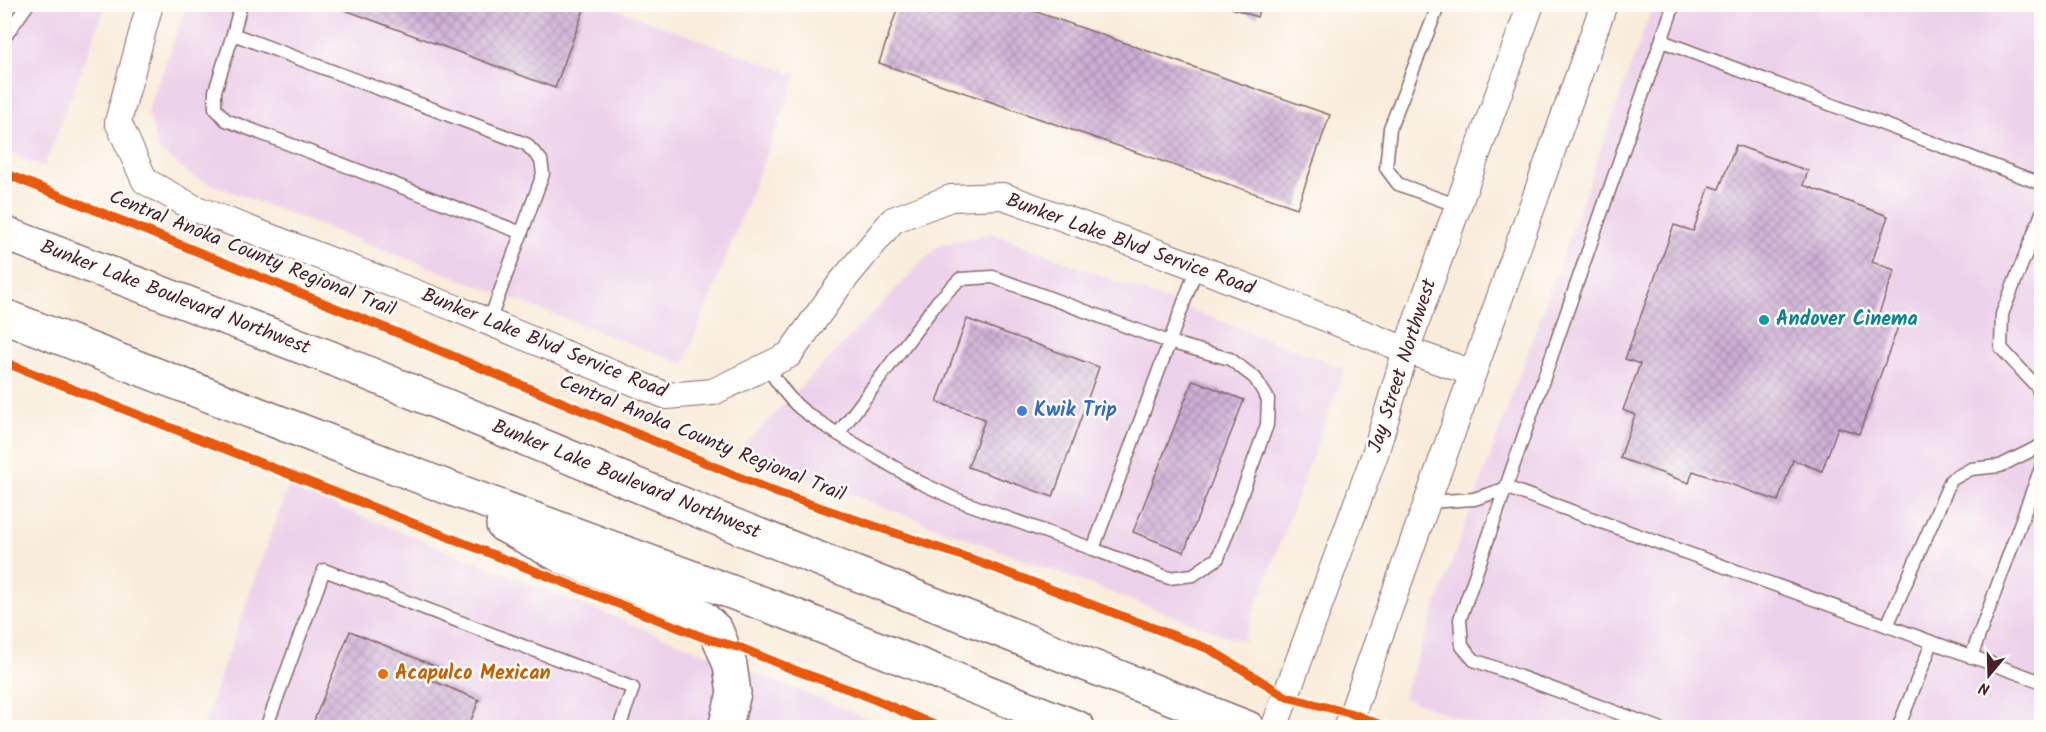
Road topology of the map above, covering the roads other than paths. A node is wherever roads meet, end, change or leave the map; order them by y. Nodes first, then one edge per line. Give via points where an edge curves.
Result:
1 (28, 4) edge
2 (150, 4) edge
3 (241, 4) edge
4 (1439, 4) edge
5 (1531, 4) edge
6 (1604, 4) edge
7 (1674, 4) edge
8 (233, 34) junction
9 (4, 38) edge
10 (1662, 41) junction
11 (2042, 184) edge
12 (1458, 206) junction
13 (2042, 213) edge
14 (4, 233) edge
15 (522, 233) junction
16 (1197, 267) junction
17 (4, 316) edge
18 (489, 322) junction
19 (1169, 342) junction
20 (1406, 350) junction
21 (768, 366) junction
22 (1473, 373) junction
23 (2042, 404) edge
24 (838, 434) junction
25 (2042, 445) edge
26 (2042, 465) edge
27 (444, 486) junction
28 (1508, 488) junction
29 (1428, 502) junction
30 (1094, 549) junction
31 (1887, 626) junction
32 (1932, 643) junction
33 (1971, 657) junction
34 (2042, 682) edge
35 (266, 728) edge
36 (619, 728) edge
37 (725, 728) edge
38 (1078, 728) edge
39 (1248, 728) edge
40 (1274, 728) edge
41 (1347, 728) edge
42 (1659, 728) edge
43 (1898, 728) edge

1 - 9 lane
2 - 18 street, Bunker Lake Blvd Service Road via 118,122 145,181 194,208
3 - 8 lane
4 - 12 lane via 1390,128 1386,168 1398,183
5 - 12 street, Jay Street Northwest
6 - 22 street
7 - 10 lane
8 - 15 lane via 215,91 214,108 226,120
8 - 15 lane via 526,144 541,160 543,174
10 - 11 lane
10 - 28 lane
12 - 20 street, Jay Street Northwest
13 - 23 lane via 2002,314 2001,348 2038,388
14 - 39 main road, Bunker Lake Boulevard Northwest via 331,358 738,527
15 - 18 lane
16 - 19 lane
16 - 20 street, Bunker Lake Blvd Service Road
16 - 21 street, Bunker Lake Blvd Service Road via 1003,196 951,198 893,220 840,284 789,356
17 - 27 main road
18 - 21 street, Bunker Lake Blvd Service Road via 667,396 713,392
19 - 24 lane via 993,277 960,279 938,301
19 - 30 lane
19 - 30 lane via 1230,359 1255,378 1268,399 1267,425 1218,558 1202,570 1193,576 1168,578
20 - 22 street, Bunker Lake Blvd Service Road
20 - 40 street, Jay Street Northwest via 1375,454
21 - 24 lane via 786,397
22 - 29 street
24 - 30 lane via 955,499
25 - 31 lane via 2000,466 1971,469 1951,480
26 - 33 lane
27 - 37 main road via 516,533 563,557 702,617 716,630 730,665 734,693
27 - 38 main road via 783,611
28 - 29 lane via 1474,499
28 - 31 lane
28 - 42 lane via 1461,619 1462,646 1474,660
29 - 41 street
31 - 32 lane
32 - 33 lane
32 - 43 lane
33 - 34 lane
35 - 36 lane via 324,570 633,688

